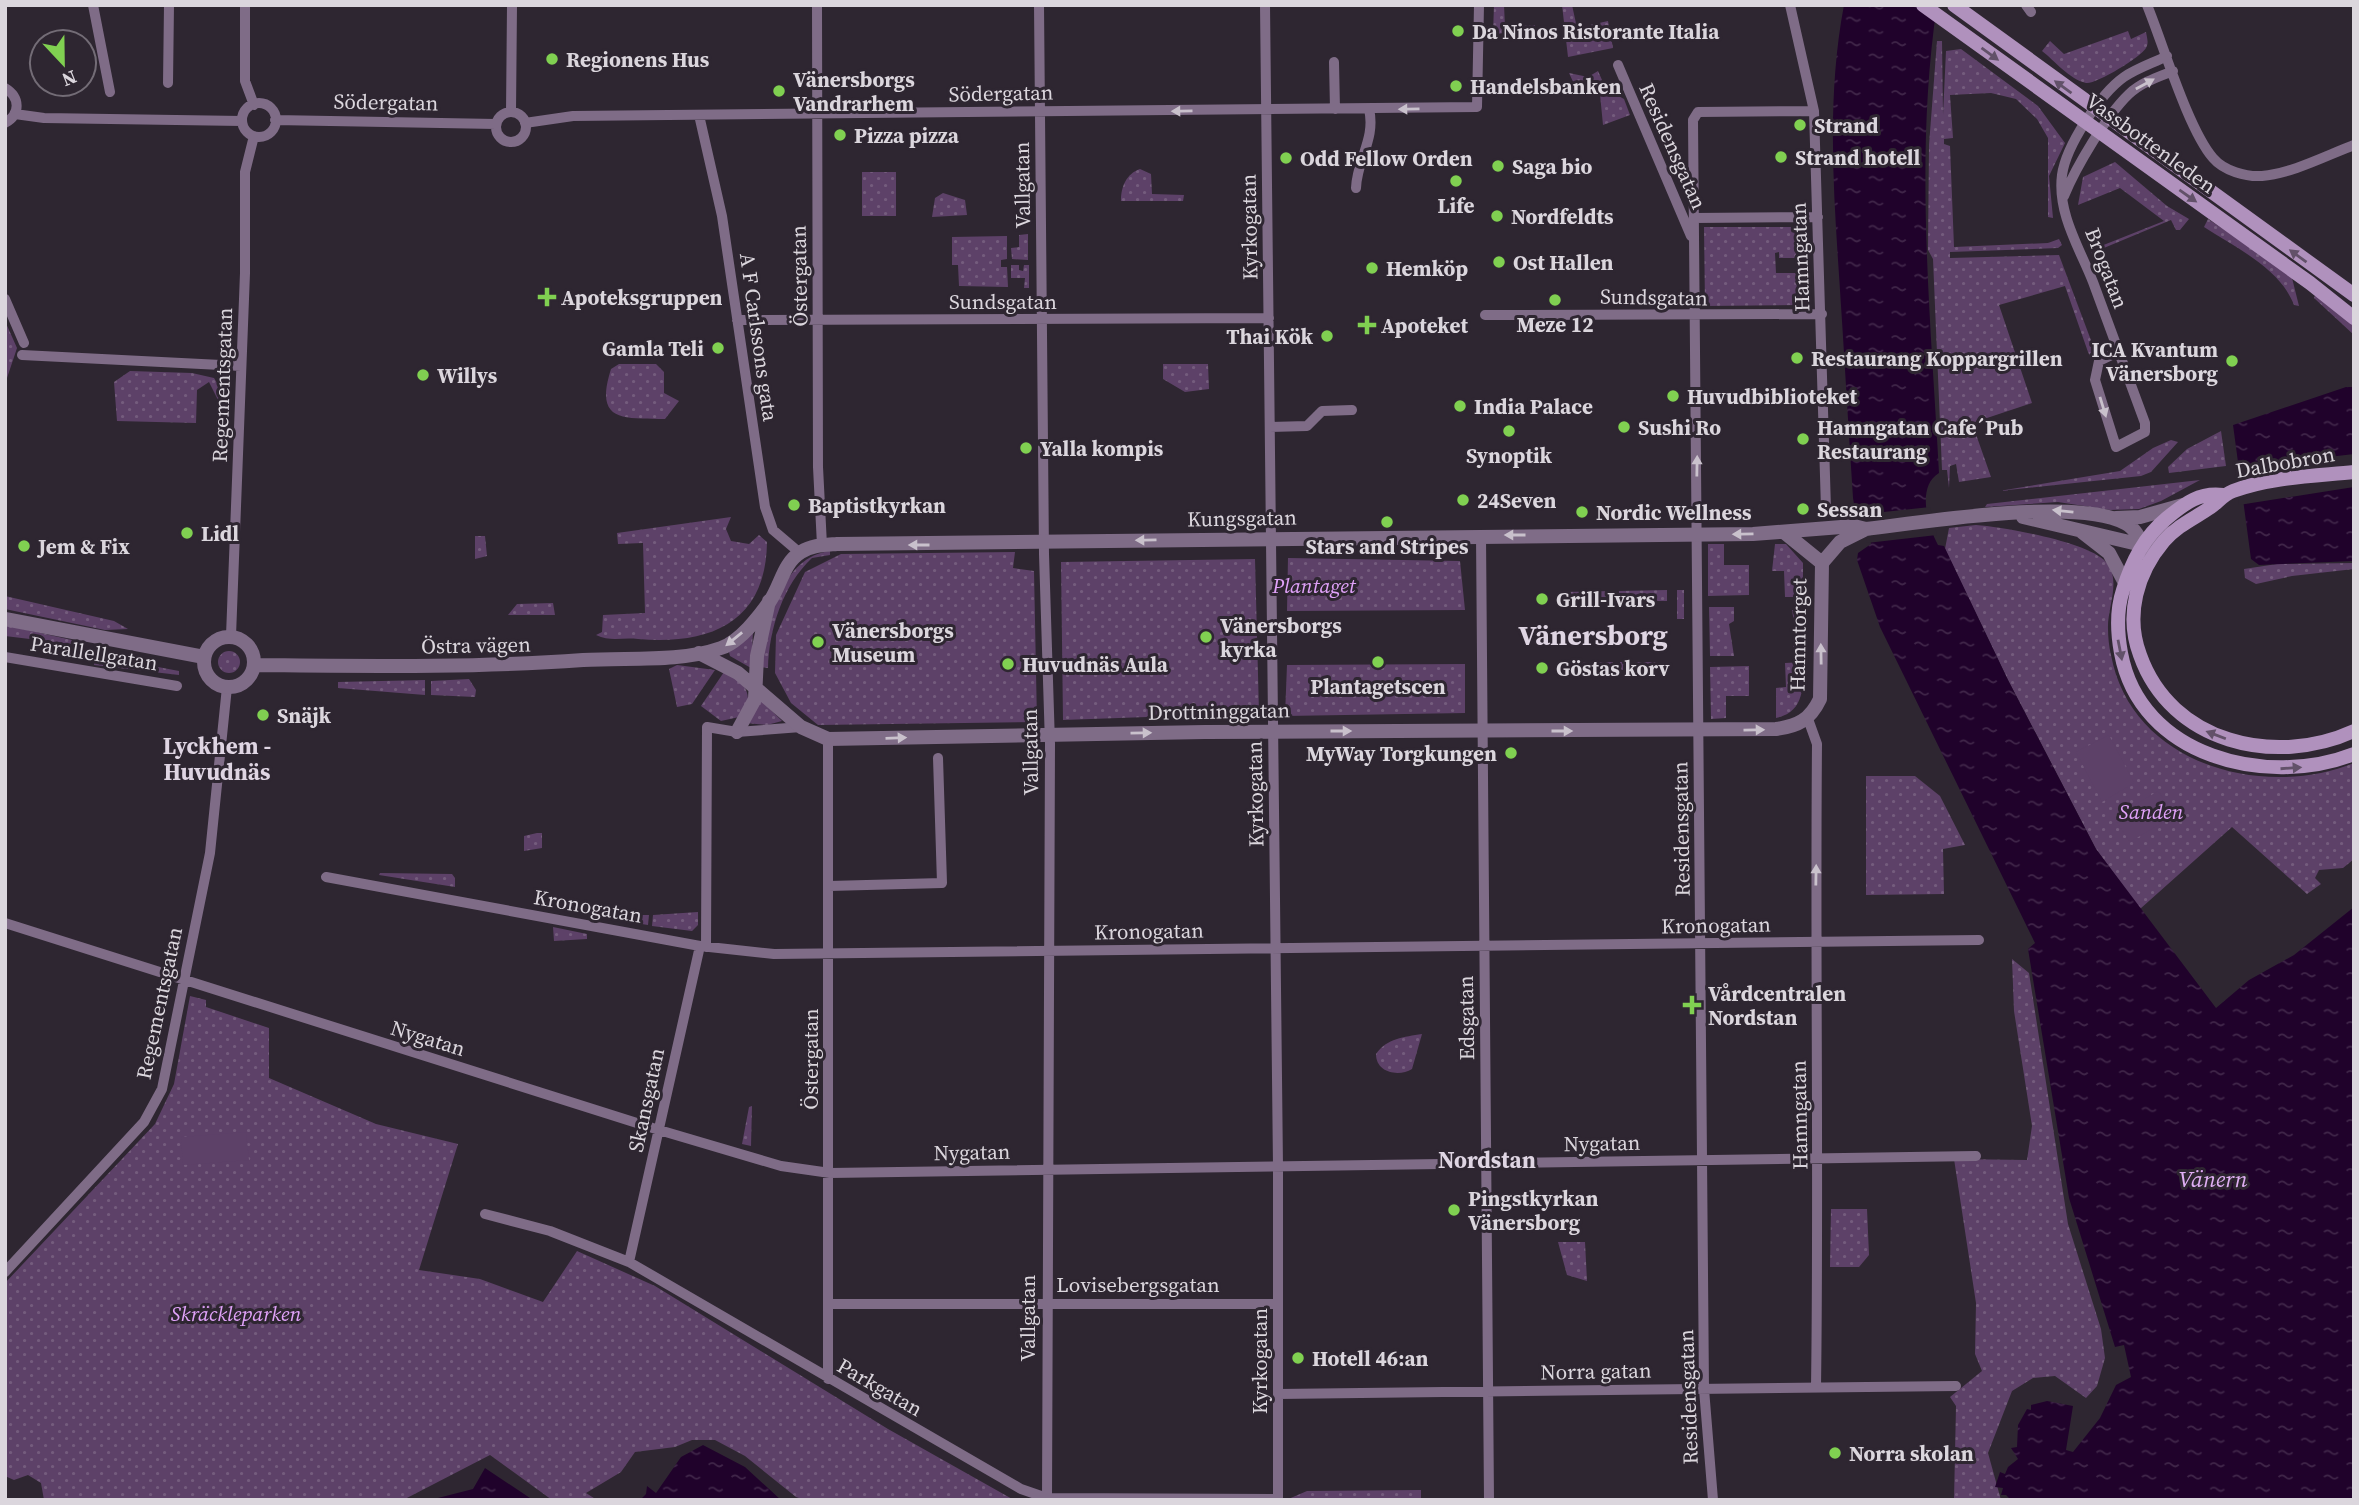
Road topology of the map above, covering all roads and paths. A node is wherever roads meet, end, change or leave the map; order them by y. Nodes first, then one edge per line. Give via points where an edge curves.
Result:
1 (93, 5) edge
2 (169, 5) edge
3 (245, 5) edge
4 (512, 5) edge
5 (817, 5) edge
6 (1039, 5) edge
7 (1265, 5) edge
8 (1479, 5) edge
9 (1790, 5) edge
10 (1954, 5) edge
11 (2147, 5) edge
12 (1928, 10) edge
13 (2167, 56) junction
14 (1334, 62) dead end
15 (1618, 65) dead end
16 (2173, 71) junction
17 (168, 83) dead end
18 (5, 88) edge
19 (110, 92) dead end
20 (254, 105) junction
21 (1335, 109) junction
22 (1369, 109) junction
23 (1266, 110) junction
24 (2095, 110) junction
25 (1814, 111) junction
26 (511, 112) junction
27 (1041, 112) junction
28 (15, 114) junction
29 (699, 115) junction
30 (818, 115) junction
31 (275, 120) junction
32 (2110, 120) junction
33 (242, 121) junction
34 (5, 123) edge
35 (525, 123) junction
36 (2086, 123) junction
37 (496, 124) junction
38 (2101, 133) junction
39 (254, 136) junction
40 (2354, 145) edge
41 (1356, 188) dead end
42 (2064, 197) junction
43 (1818, 217) junction
44 (1694, 218) junction
45 (1694, 242) junction
46 (2354, 295) edge
47 (5, 299) edge
48 (1822, 314) junction
49 (1485, 315) dead end
50 (1696, 317) junction
51 (1269, 318) junction
52 (2354, 318) edge
53 (737, 320) junction
54 (1042, 320) junction
55 (819, 321) junction
56 (24, 343) dead end
57 (2118, 352) junction
58 (22, 355) dead end
59 (241, 366) junction
60 (1352, 410) dead end
61 (1270, 427) junction
62 (2354, 472) edge
63 (2223, 495) junction
64 (2183, 505) junction
65 (1826, 509) dead end
66 (2012, 515) junction
67 (2114, 518) junction
68 (1866, 529) junction
69 (2078, 529) junction
70 (2173, 532) junction
71 (1785, 533) junction
72 (1697, 534) junction
73 (1481, 536) junction
74 (1270, 538) junction
75 (1044, 542) junction
76 (822, 545) junction
77 (2142, 545) junction
78 (800, 553) junction
79 (1822, 563) junction
80 (2148, 563) junction
81 (2125, 583) junction
82 (769, 601) junction
83 (5, 619) edge
84 (231, 636) junction
85 (699, 653) junction
86 (5, 657) edge
87 (204, 657) junction
88 (254, 665) junction
89 (177, 686) dead end
90 (227, 687) junction
91 (757, 687) junction
92 (1808, 719) junction
93 (801, 727) junction
94 (1483, 730) junction
95 (1698, 731) junction
96 (2354, 731) edge
97 (737, 732) junction
98 (1273, 732) junction
99 (1050, 735) junction
100 (828, 739) junction
101 (2354, 754) edge
102 (938, 758) dead end
103 (326, 877) dead end
104 (829, 886) junction
105 (5, 923) edge
106 (1979, 940) dead end
107 (1815, 943) junction
108 (1702, 945) junction
109 (703, 946) junction
110 (1485, 947) junction
111 (1276, 949) junction
112 (1051, 952) junction
113 (830, 956) junction
114 (184, 981) junction
115 (659, 1130) junction
116 (1976, 1156) dead end
117 (1819, 1159) junction
118 (1704, 1161) junction
119 (1487, 1164) junction
120 (1278, 1167) junction
121 (1047, 1170) junction
122 (830, 1173) junction
123 (485, 1214) dead end
124 (629, 1262) junction
125 (5, 1272) edge
126 (1046, 1303) junction
127 (830, 1304) junction
128 (1278, 1304) junction
129 (828, 1379) junction
130 (1956, 1386) dead end
131 (1816, 1388) junction
132 (1704, 1389) junction
133 (1489, 1392) junction
134 (1278, 1394) junction
135 (1047, 1497) junction
136 (1278, 1499) edge
137 (1489, 1500) edge
138 (1713, 1500) edge

1 - 19 street
2 - 17 street
3 - 20 street via 245,81
4 - 26 street
5 - 30 street, Östergatan
6 - 27 street, Vallgatan
7 - 23 street, Kyrkogatan
8 -> 22 street, Södergatan via 1477,107
9 - 25 street, Hamngatan
24 -> 10 main road, Vassbottenleden
11 - 13 street
12 -> 36 main road, Vassbottenleden
13 - 16 street
13 - 24 street, Brogatan via 2125,76
14 - 21 street
15 - 45 street, Residensgatan
32 -> 16 street via 2129,94
16 - 40 street via 2214,160 2243,175 2288,170
18 - 28 street via 15,96
20 - 31 street via 268,107
20 - 33 street via 245,111
21 - 22 street, Södergatan
21 - 23 street, Södergatan
22 - 41 street via 1371,133
23 -> 27 street, Södergatan
23 - 51 street, Kyrkogatan
24 - 32 main road, Vassbottenleden
24 - 36 street, Brogatan
25 - 43 street, Hamngatan
25 - 44 street, Residensgatan via 1698,112 1693,120
26 - 35 street
26 - 37 street via 501,115
27 - 30 street, Södergatan
27 - 54 street, Vallgatan
28 - 33 street
28 - 34 street
29 - 30 street, Södergatan
29 - 35 street, Södergatan via 573,116
29 - 53 street, A F Carlssons gata via 722,216
30 - 55 street, Östergatan
31 - 37 street, Södergatan
31 - 39 street via 269,134
32 - 38 street
46 -> 32 main road, Vassbottenleden
33 - 39 street
35 - 37 street via 523,136 511,142 499,136
36 - 38 main road, Vassbottenleden
36 - 42 street, Brogatan via 2065,161
38 - 42 street via 2073,174
38 -> 52 main road, Vassbottenleden
39 - 59 street, Regementsgatan via 245,172
42 - 57 street, Brogatan via 2064,212
43 - 44 street
43 - 48 street, Hamngatan
44 - 45 street, Residensgatan
45 - 50 street, Residensgatan
47 - 56 street
48 - 50 street, Sundsgatan
48 - 65 street, Hamngatan
49 - 50 street, Sundsgatan
72 -> 50 street, Residensgatan
51 - 54 street, Sundsgatan
51 - 61 street, Kyrkogatan
53 - 55 street, Sundsgatan
53 - 78 street, A F Carlssons gata via 765,508 773,530
54 - 55 street, Sundsgatan
54 - 75 street, Vallgatan
55 - 76 street, Östergatan
57 -> 57 street, Brogatan via 2098,361 2095,380 2116,447 2145,432
58 - 59 street
59 - 84 street, Regementsgatan
60 - 61 street via 1322,411 1307,426
61 - 74 street, Kyrkogatan
62 - 63 main road, Dalbobron via 2263,483
63 - 64 main road via 2207,493
63 - 70 main road
64 - 67 street via 2140,517
64 - 77 main road
67 -> 66 street via 2050,510
66 - 68 street
66 - 69 street
67 - 77 street via 2134,530
68 - 71 street, Kungsgatan via 1835,527
68 - 79 street, Hamntorget via 1840,542
69 - 77 street
69 - 81 street via 2109,553
70 - 77 street
70 - 80 main road
71 -> 72 street, Kungsgatan
71 - 79 street
72 -> 73 street, Kungsgatan
72 - 95 street, Residensgatan
73 - 74 street, Kungsgatan
73 - 94 street, Edsgatan
74 -> 75 street, Kungsgatan
74 - 98 street, Kyrkogatan
75 -> 76 street, Kungsgatan
75 - 99 street, Vallgatan
76 - 78 street, Kungsgatan
77 - 80 street
77 - 81 main road
78 - 82 street
92 -> 79 street, Hamntorget via 1820,699
96 -> 80 main road via 2302,746 2258,747 2217,736 2180,715 2155,687 2135,643 2134,601
81 -> 101 main road via 2117,618 2124,667 2142,703 2171,734 2202,752 2257,767 2308,766
82 -> 85 street via 734,640
82 - 91 street via 757,656
83 - 87 street
84 - 87 street via 214,641
84 - 88 street via 247,644
85 - 88 street, Östra vägen via 418,668
85 - 91 street, Drottninggatan
86 - 89 street, Parallellgatan
87 - 90 street via 208,677
88 - 90 street via 245,681
90 - 114 street, Regementsgatan via 210,853
91 - 93 street, Drottninggatan
91 - 97 street via 751,710
95 -> 92 street, Drottninggatan via 1776,729
107 -> 92 street, Hamngatan via 1817,744
93 - 97 street
93 - 100 street, Drottninggatan
94 -> 95 street, Drottninggatan
98 -> 94 street, Drottninggatan
94 - 110 street, Edsgatan
95 - 108 street, Residensgatan
97 - 109 street, Skansgatan via 707,727
99 -> 98 street, Drottninggatan
98 - 111 street, Kyrkogatan
100 -> 99 street, Drottninggatan
99 - 112 street, Vallgatan
100 - 104 street, Östergatan
102 - 104 street via 942,883
103 - 109 street, Kronogatan
104 - 113 street, Östergatan
105 - 114 street, Nygatan
106 - 107 street, Kronogatan
107 - 108 street, Kronogatan
107 - 117 street, Hamngatan
108 - 110 street, Kronogatan
108 - 118 street, Residensgatan
109 - 113 street, Kronogatan
109 - 115 street, Skansgatan
110 - 111 street, Kronogatan
110 - 119 street, Edsgatan
111 - 112 street, Kronogatan
111 - 120 street, Kyrkogatan
112 - 113 street, Kronogatan
112 - 121 street, Vallgatan via 1051,1148
113 - 122 street, Östergatan
114 - 115 street, Nygatan
114 - 125 street, Regementsgatan via 162,1089 144,1122
115 - 122 street, Nygatan via 782,1166
115 - 124 street, Skansgatan
116 - 117 street, Nygatan
117 - 118 street, Nygatan
117 - 131 street, Hamngatan
118 - 119 street, Nygatan
118 - 132 street, Residensgatan
119 - 120 street, Nygatan
119 - 133 street, Edsgatan
120 - 121 street, Nygatan
120 - 128 street, Kyrkogatan
121 - 122 street, Nygatan
121 - 126 street, Vallgatan
122 - 127 street, Östergatan
123 - 124 street, Parkgatan via 550,1231
124 - 129 street, Parkgatan
126 - 127 street, Lovisebergsgatan
126 - 128 street, Lovisebergsgatan
126 - 135 street, Vallgatan
127 - 129 street, Östergatan
128 - 134 street, Kyrkogatan
129 - 135 street, Parkgatan via 1021,1489
130 - 131 street, Norra gatan
131 - 132 street, Norra gatan
132 - 133 street, Norra gatan
132 - 138 street, Residensgatan
133 - 134 street, Norra gatan
133 - 137 street, Edsgatan
134 - 136 street, Kyrkogatan
135 - 136 street, Parkgatan

